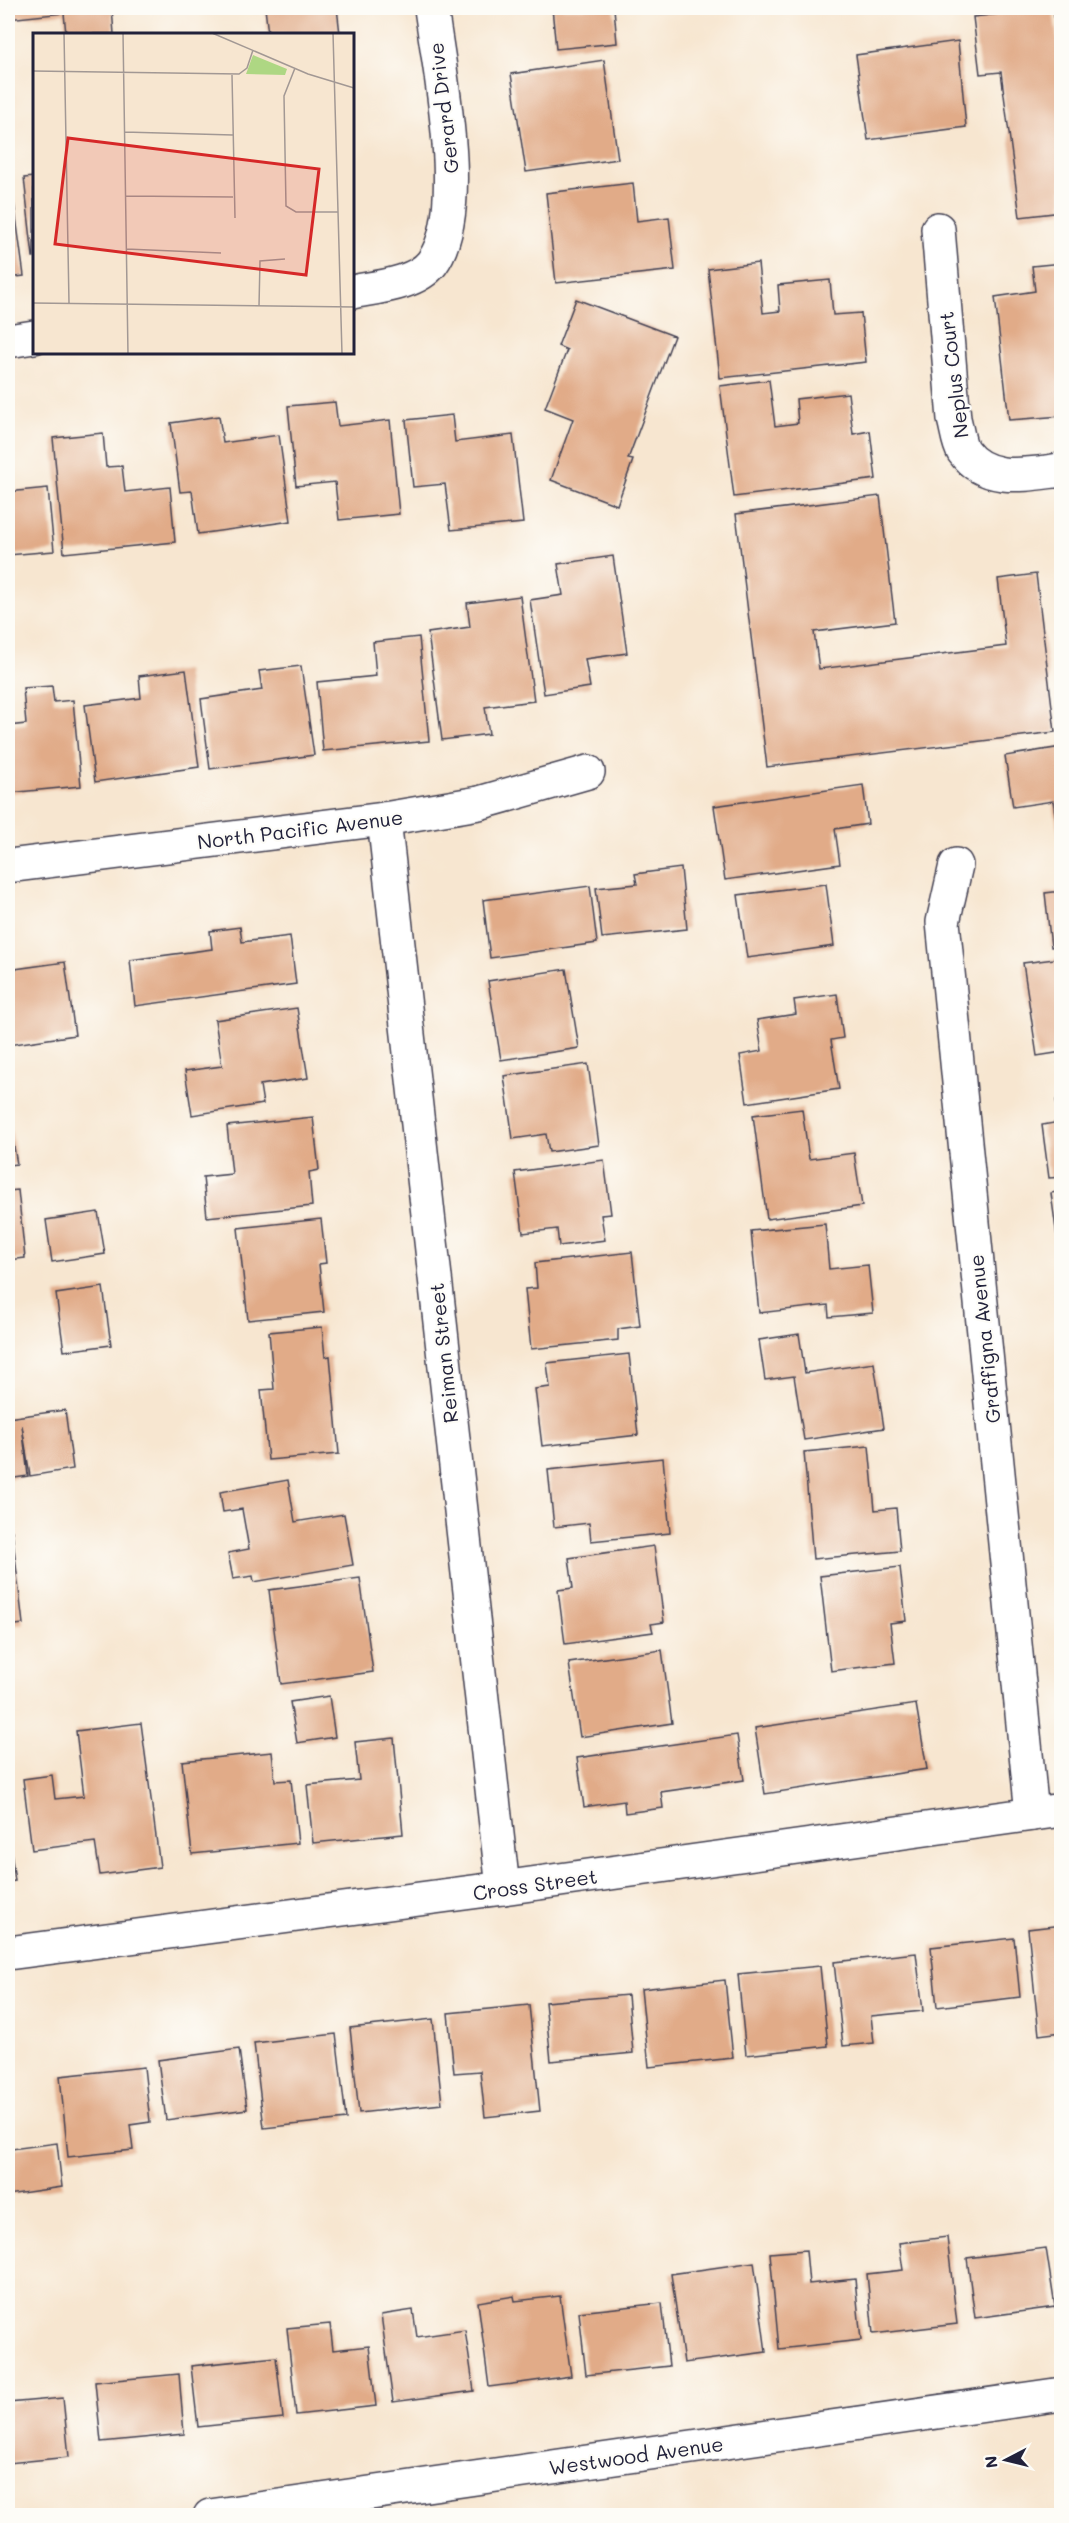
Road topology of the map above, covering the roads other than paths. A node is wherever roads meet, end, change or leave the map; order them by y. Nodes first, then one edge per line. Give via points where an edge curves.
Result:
1 (431, 8) edge
2 (938, 229) dead end
3 (354, 292) edge
4 (33, 337) edge
5 (8, 341) edge
6 (1062, 470) edge
7 (588, 772) dead end
8 (384, 819) junction
9 (956, 865) dead end
10 (8, 866) edge
11 (1047, 1812) edge
12 (503, 1888) junction
13 (8, 1953) edge
14 (1062, 2394) edge
15 (210, 2516) edge

1 - 3 street, Gerard Drive via 452,174 447,231 432,264 406,281
2 - 6 street, Neplus Court via 954,419 962,450 982,469 1015,476
4 - 5 street
7 - 8 street, North Pacific Avenue via 479,803
8 - 10 street, North Pacific Avenue
8 - 12 street, Reiman Street
9 - 11 street, Graffigna Avenue via 943,922
11 - 12 street, Cross Street
12 - 13 street, Cross Street
14 - 15 street, Westwood Avenue

